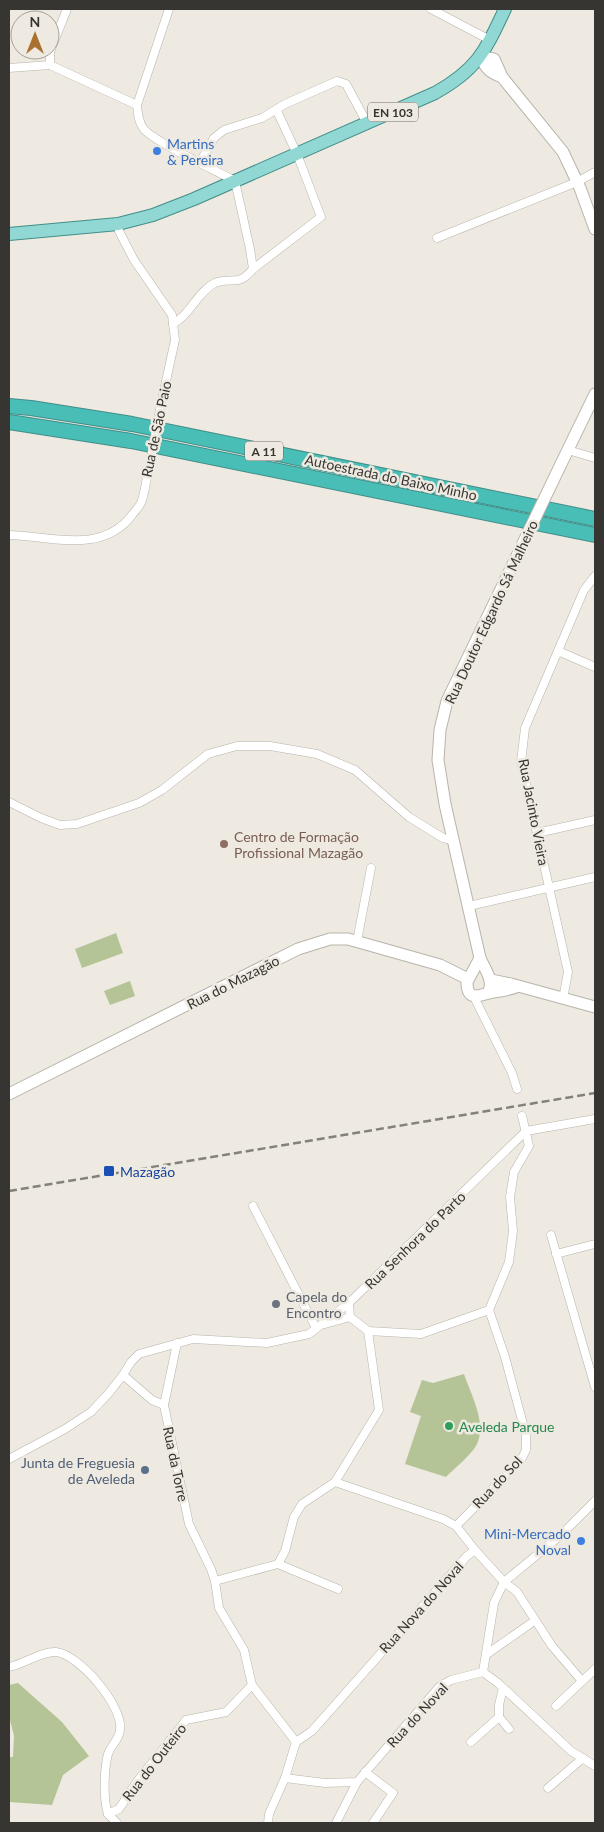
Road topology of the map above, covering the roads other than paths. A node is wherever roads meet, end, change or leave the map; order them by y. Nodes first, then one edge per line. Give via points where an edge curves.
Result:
1 (68, 9) edge
2 (169, 9) edge
3 (431, 9) edge
4 (505, 9) edge
5 (490, 40) junction
6 (481, 56) junction
7 (50, 65) junction
8 (9, 68) edge
9 (137, 105) junction
10 (277, 111) junction
11 (367, 123) junction
12 (297, 154) junction
13 (200, 162) junction
14 (595, 172) edge
15 (235, 181) junction
16 (577, 182) junction
17 (118, 224) junction
18 (595, 229) edge
19 (9, 234) edge
20 (437, 238) dead end
21 (253, 269) junction
22 (173, 324) junction
23 (595, 394) edge
24 (9, 406) edge
25 (9, 422) edge
26 (568, 450) junction
27 (595, 458) edge
28 (595, 519) edge
29 (9, 535) edge
30 (595, 535) edge
31 (595, 578) edge
32 (558, 651) junction
33 (595, 667) edge
34 (9, 802) edge
35 (595, 820) edge
36 (537, 832) junction
37 (452, 840) junction
38 (371, 868) dead end
39 (595, 877) edge
40 (549, 888) junction
41 (468, 906) junction
42 (357, 942) junction
43 (480, 958) junction
44 (470, 976) junction
45 (489, 978) junction
46 (519, 986) junction
47 (488, 993) junction
48 (473, 995) junction
49 (563, 999) junction
50 (595, 1007) edge
51 (517, 1088) dead end
52 (9, 1094) edge
53 (522, 1116) dead end
54 (595, 1119) edge
55 (526, 1131) junction
56 (253, 1206) dead end
57 (551, 1235) dead end
58 (595, 1244) edge
59 (556, 1254) junction
60 (349, 1303) junction
61 (489, 1310) junction
62 (350, 1317) junction
63 (318, 1326) junction
64 (368, 1331) junction
65 (177, 1343) junction
66 (123, 1375) junction
67 (595, 1387) edge
68 (164, 1405) junction
69 (9, 1459) edge
70 (335, 1482) junction
71 (595, 1501) edge
72 (456, 1526) junction
73 (475, 1550) junction
74 (278, 1564) junction
75 (215, 1581) junction
76 (504, 1582) junction
77 (338, 1589) dead end
78 (530, 1624) dead end
79 (487, 1654) junction
80 (9, 1667) edge
81 (595, 1669) edge
82 (483, 1672) junction
83 (582, 1681) junction
84 (252, 1685) junction
85 (503, 1688) junction
86 (556, 1706) dead end
87 (499, 1717) junction
88 (509, 1729) dead end
89 (296, 1742) junction
90 (472, 1742) dead end
91 (582, 1758) junction
92 (595, 1766) edge
93 (365, 1772) junction
94 (285, 1778) junction
95 (356, 1782) junction
96 (548, 1788) dead end
97 (108, 1814) junction
98 (104, 1823) edge
99 (117, 1823) edge
100 (268, 1823) edge
101 (336, 1823) edge
102 (373, 1823) edge

1 - 7 street via 50,52
2 - 9 street
3 - 5 street
4 - 5 main road, EN 103
5 - 6 main road, EN 103
6 - 11 main road, EN 103 via 451,84
6 - 16 street via 488,69 502,77 563,152
7 - 8 street
7 - 9 street
9 - 13 street via 144,129
10 - 11 street via 285,104 337,81 346,84
10 - 12 street
10 - 13 street via 224,130 214,138
11 - 12 main road, EN 103
12 - 15 main road, EN 103
12 - 21 street via 321,217
13 - 15 street
14 - 16 street
15 - 17 main road, EN 103 via 153,215
15 - 21 street
16 - 18 street
16 - 20 street
17 - 19 main road, EN 103
17 - 22 street, Rua de São Paio via 134,260 172,315
21 - 22 street via 245,278 209,287
22 - 29 street, Rua de São Paio, bridge via 175,340 141,503 127,522 117,530 76,542
23 - 26 street, Rua Doutor Edgardo Sá Malheiro
24 - 28 highway, Autoestrada do Baixo Minho / A 11 via 132,424
25 - 30 highway, Autoestrada do Baixo Minho / A 11 via 131,441
26 - 27 street
26 - 37 street, Rua Doutor Edgardo Sá Malheiro, bridge via 447,701 438,760
31 - 32 street, Rua Jacinto Vieira via 584,590
32 - 33 street
32 - 36 street, Rua Jacinto Vieira via 525,728 521,762
34 - 37 street via 60,825 77,824 139,803 162,790 208,754 237,746 270,746 317,754 355,770 409,817
35 - 36 street
36 - 40 street, Rua Jacinto Vieira
37 - 41 street, Rua Doutor Edgardo Sá Malheiro
38 - 42 street
39 - 40 street
40 - 41 street
40 - 49 street, Rua Jacinto Vieira via 568,972
41 - 43 street, Rua Doutor Edgardo Sá Malheiro
42 - 44 street, Rua do Mazagão
42 - 52 street, Rua do Mazagão via 330,939 298,949
43 - 44 street
43 - 45 street, Rua Doutor Edgardo Sá Malheiro
44 - 45 street via 480,972
44 - 48 street via 467,986
45 - 46 street
45 - 47 street via 492,984
46 - 47 street
46 - 49 street
47 - 48 street
48 - 51 street
49 - 50 street
53 - 55 street
54 - 55 street
55 - 60 street, Rua Senhora do Parto
55 - 61 street via 529,1146 514,1172 510,1197 513,1231 509,1262
56 - 63 street
57 - 59 street
58 - 59 street
59 - 67 street
60 - 62 street
60 - 63 street, Rua Senhora do Parto
61 - 64 street via 421,1334
61 - 72 street, Rua do Sol via 526,1435 526,1450 521,1460
62 - 63 street
62 - 64 street
63 - 65 street, Rua Senhora do Parto via 308,1334 267,1343 192,1339
64 - 70 street via 379,1410
65 - 66 street, Rua Senhora do Parto via 139,1354
65 - 68 street, Rua da Torre
66 - 68 street via 152,1400
66 - 69 street, Rua Senhora do Parto via 91,1412 65,1430
68 - 75 street, Rua da Torre via 189,1524
70 - 72 street
70 - 74 street via 302,1504 294,1517
71 - 76 street
72 - 73 street
73 - 76 street, Rua Nova do Noval
73 - 89 street, Rua Nova do Noval via 418,1609 312,1731
74 - 75 street
74 - 77 street
75 - 84 street, Rua da Torre via 219,1608 244,1650
76 - 79 street via 494,1603
76 - 83 street, Rua Nova do Noval via 517,1592 552,1646
78 - 79 street
79 - 82 street
80 - 97 street via 55,1652 81,1665 106,1692 121,1729 108,1752 105,1772
81 - 83 street
82 - 85 street
82 - 93 street, Rua do Noval via 440,1686
83 - 86 street
84 - 89 street
84 - 97 street, Rua do Outeiro via 226,1712 186,1720 119,1808
85 - 87 street
85 - 91 street
87 - 88 street
87 - 90 street
89 - 94 street
91 - 92 street
91 - 96 street
93 - 95 street, Rua do Noval
93 - 102 street via 393,1792
94 - 95 street via 326,1783
94 - 100 street
95 - 101 street, Rua do Noval
97 - 98 street
97 - 99 street

